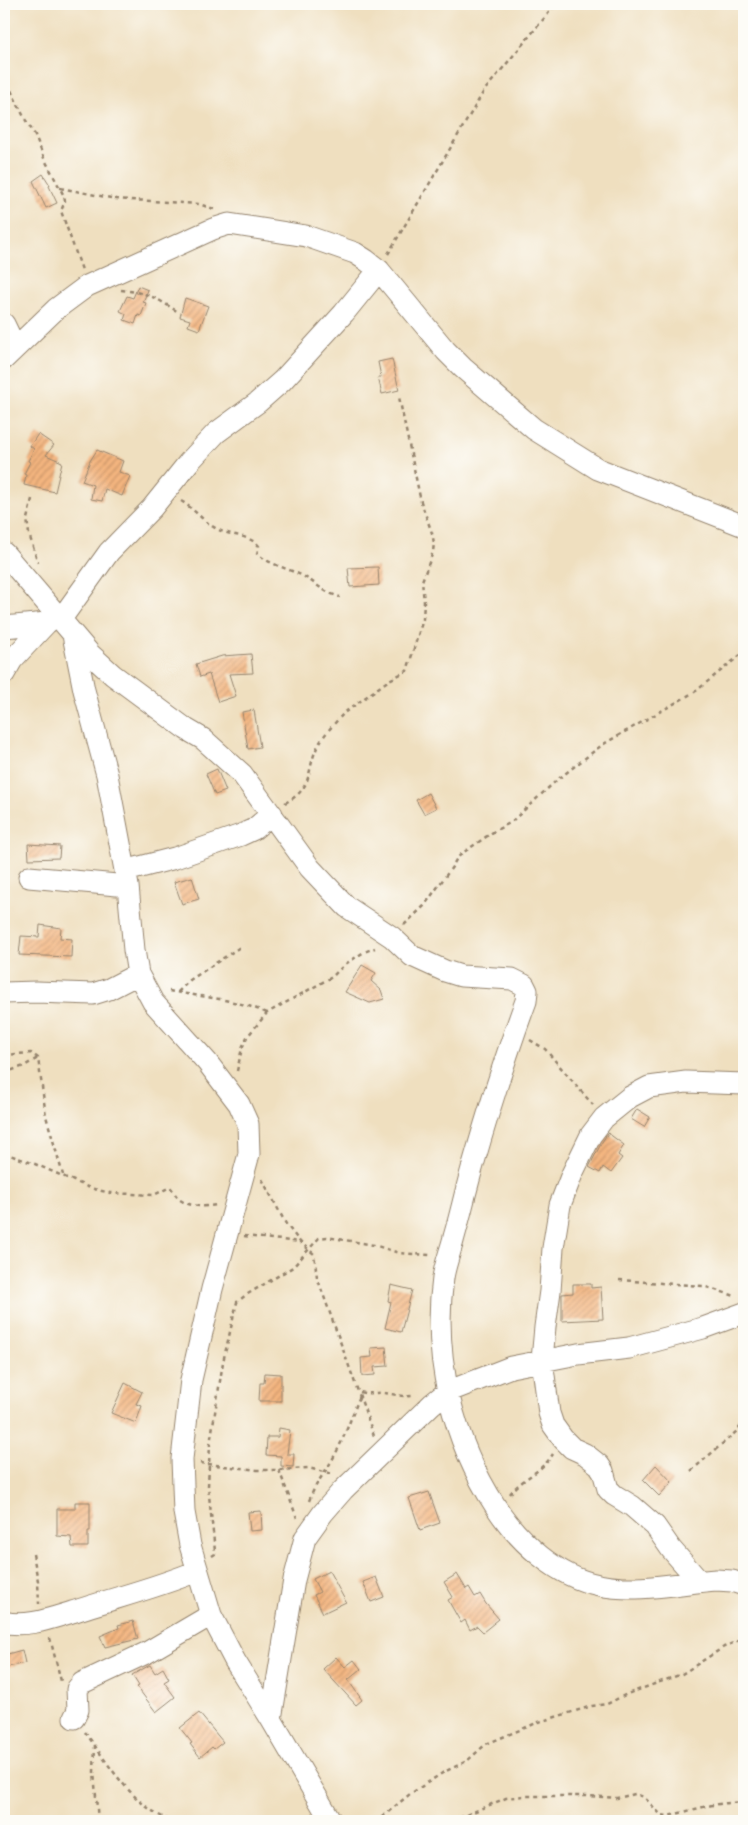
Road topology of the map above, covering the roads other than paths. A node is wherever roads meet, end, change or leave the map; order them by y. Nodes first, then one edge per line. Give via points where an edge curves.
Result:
1 (379, 270) junction
2 (4, 324) edge
3 (10, 353) edge
4 (744, 526) edge
5 (4, 553) edge
6 (59, 622) junction
7 (4, 627) edge
8 (4, 674) edge
9 (271, 813) junction
10 (29, 877) dead end
11 (126, 878) junction
12 (142, 981) junction
13 (4, 993) edge
14 (744, 1084) edge
15 (740, 1305) edge
16 (542, 1360) junction
17 (444, 1394) junction
18 (195, 1565) junction
19 (699, 1581) junction
20 (744, 1585) edge
21 (211, 1615) junction
22 (4, 1622) edge
23 (74, 1718) road end
24 (271, 1719) junction
25 (331, 1821) edge

1 - 3 street via 336,246 306,236 229,224 86,286 56,309
1 - 4 street via 457,363 534,429 598,469
1 - 6 street via 301,361 256,403 216,433 189,462 109,552
2 - 3 street
5 - 6 street
6 - 7 street
6 - 8 street via 12,660
6 - 9 street via 113,675 203,739 242,774
6 - 11 street via 84,690 107,775
9 - 11 street via 254,829 241,835
9 - 17 street via 310,868 385,942 445,971 461,976 512,979 527,991 473,1162 443,1278
10 - 11 street
11 - 12 street via 134,950
12 - 13 street via 93,994
12 - 18 street via 153,1002 207,1062 239,1104 248,1124 250,1154 194,1365 182,1459 184,1512
14 - 16 street via 686,1082 649,1087 630,1097 604,1118 591,1135 560,1205
15 - 16 street via 703,1328 629,1348
16 - 17 street via 512,1367
16 - 19 street via 553,1425 572,1448 599,1465 614,1495 655,1526
17 - 19 street via 471,1462 500,1514 554,1566 575,1578 623,1588
17 - 24 street via 343,1490 307,1534 290,1599
18 - 21 street
18 - 22 street via 152,1589 43,1620 15,1624
19 - 20 street via 732,1581
21 - 23 street via 148,1652 82,1683 77,1689 78,1710
21 - 24 street
24 - 25 street

